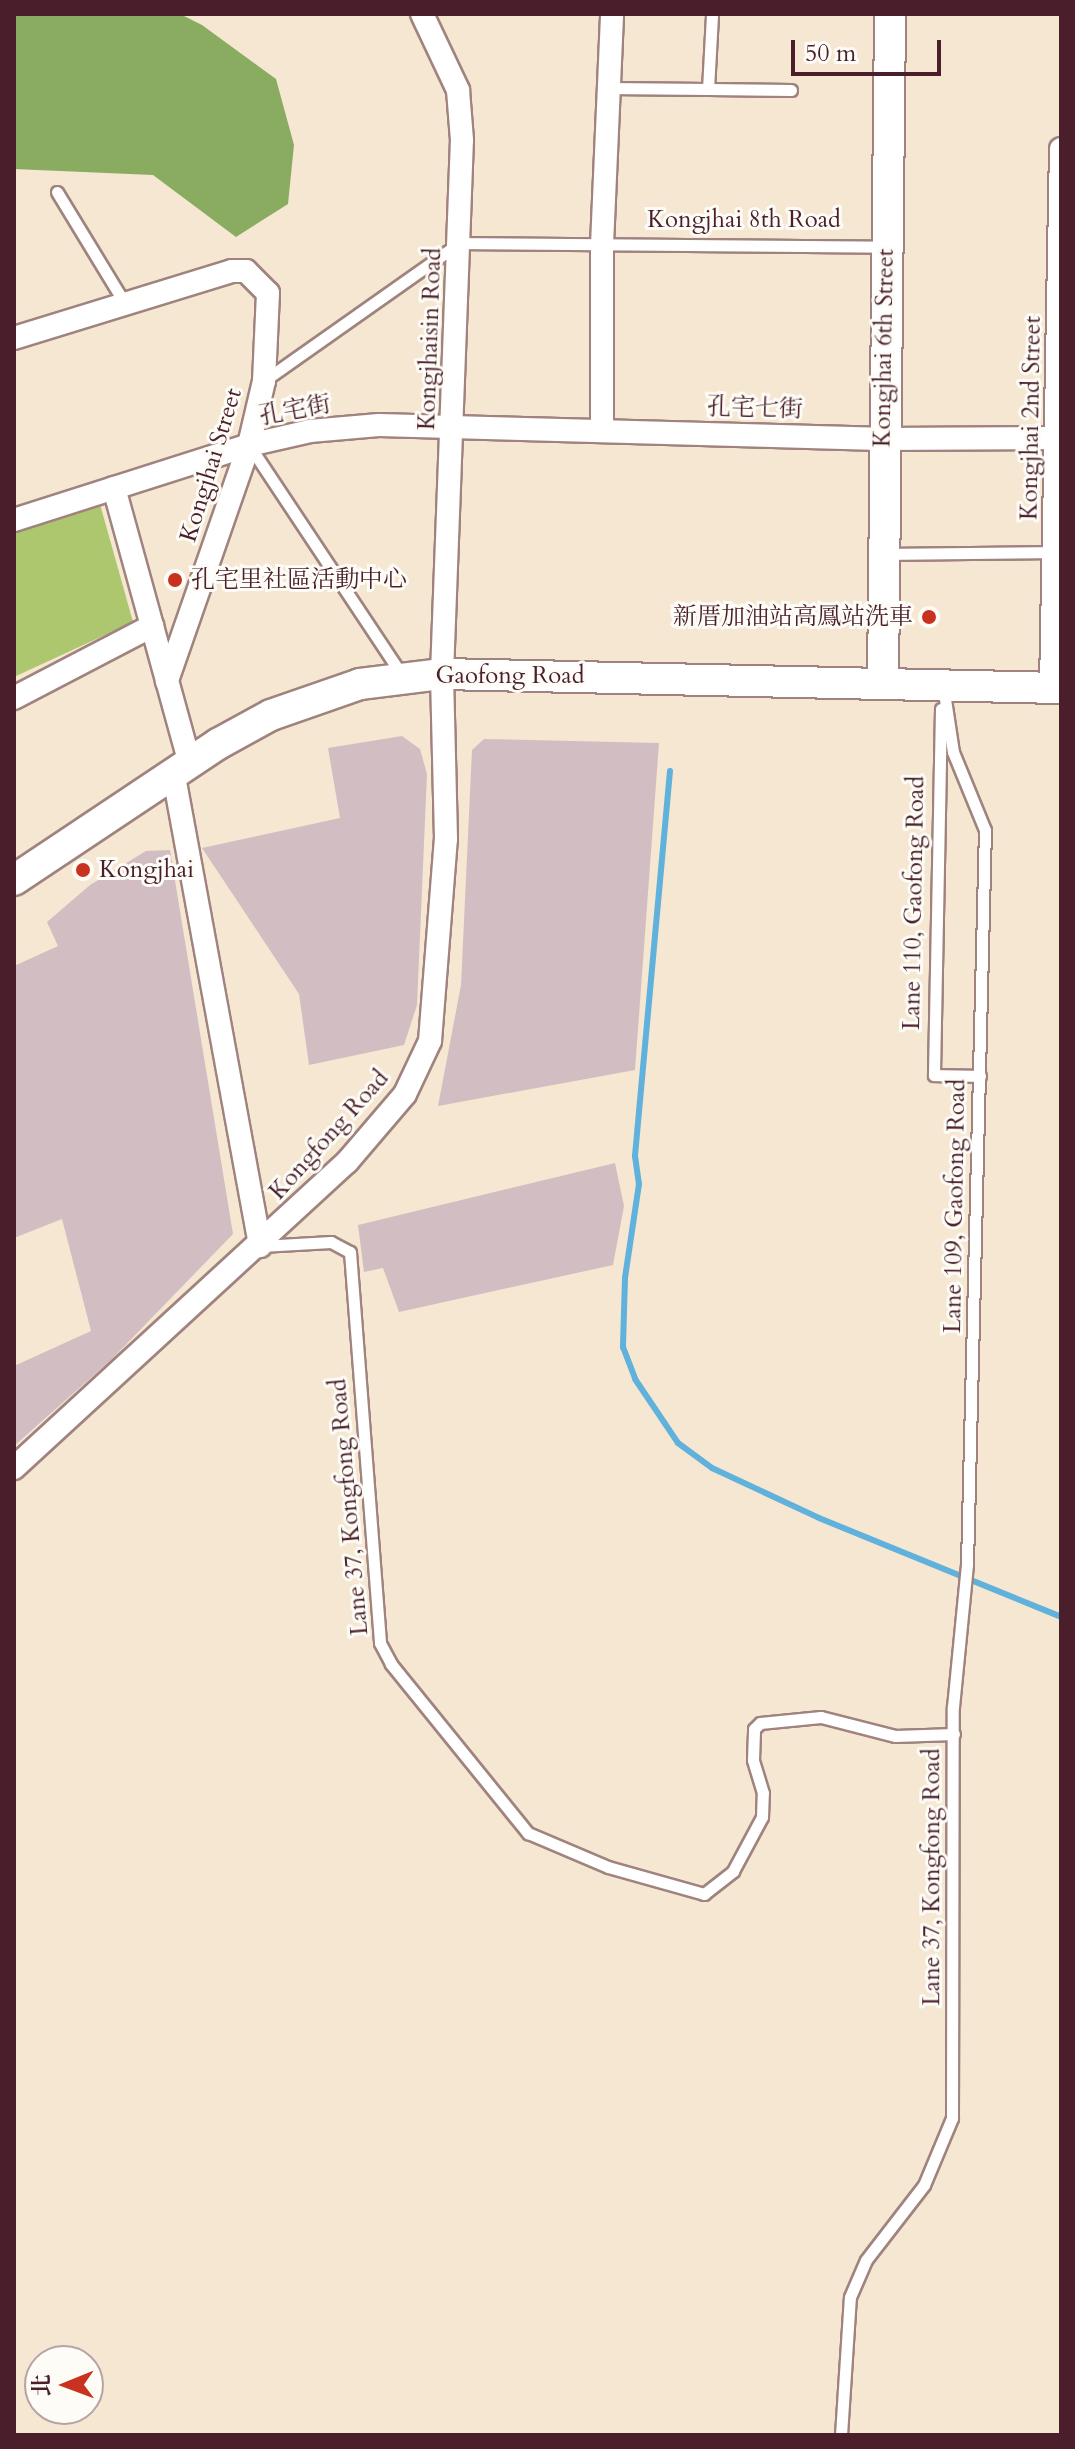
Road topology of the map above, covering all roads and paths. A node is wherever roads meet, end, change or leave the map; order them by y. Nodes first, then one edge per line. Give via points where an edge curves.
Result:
1 (422, 14) edge
2 (612, 14) edge
3 (712, 14) edge
4 (890, 14) edge
5 (608, 88) junction
6 (708, 89) junction
7 (791, 90) dead end
8 (1061, 149) edge
9 (57, 192) dead end
10 (459, 243) junction
11 (602, 245) junction
12 (885, 247) junction
13 (125, 304) junction
14 (14, 338) edge
15 (264, 381) junction
16 (453, 427) junction
17 (602, 428) junction
18 (1056, 438) junction
19 (883, 439) junction
20 (249, 445) junction
21 (114, 488) junction
22 (14, 520) edge
23 (1054, 552) junction
24 (882, 554) junction
25 (152, 626) junction
26 (442, 674) junction
27 (403, 678) junction
28 (167, 681) junction
29 (883, 683) junction
30 (943, 685) junction
31 (1056, 688) edge
32 (14, 698) edge
33 (181, 766) junction
34 (14, 880) edge
35 (980, 1076) junction
36 (260, 1246) junction
37 (14, 1468) edge
38 (954, 1734) junction
39 (841, 2435) edge

1 - 10 street, Kongjhaisin Road via 458,90
2 - 5 street
3 - 6 lane
4 - 12 street, Kongjhai 6th Street
5 - 6 lane
5 - 11 street
6 - 7 lane
8 - 18 street, Kongjhai 2nd Street
9 - 13 lane
10 - 11 lane, Kongjhai 8th Road
10 - 15 lane
10 - 16 street, Kongjhaisin Road
11 - 12 lane, Kongjhai 8th Road
11 - 17 street
12 - 19 street, Kongjhai 6th Street
13 - 14 street, Kongjhai Street
13 - 15 street, Kongjhai Street via 246,271 268,293
15 - 20 street, Kongjhai Street
16 - 17 street, 孔宅七街
16 - 20 street, 孔宅街 via 310,431
16 - 26 street, Kongjhaisin Road
17 - 19 street, 孔宅七街
18 - 19 street, 孔宅七街
18 - 23 street, Kongjhai 2nd Street
19 - 24 street, Kongjhai 6th Street
20 - 21 street, 孔宅街
20 - 27 lane
20 - 28 street, Kongjhai Street
21 - 22 street, 孔宅街
21 - 25 street
23 - 24 lane
23 - 31 street, Kongjhai 2nd Street
24 - 29 street, Kongjhai 6th Street
25 - 28 street
25 - 32 street
26 - 27 street, Gaofong Road
26 - 29 street, Gaofong Road
26 - 36 street, Kongfong Road via 446,839 430,1041 418,1072 389,1114
27 - 33 street, Gaofong Road via 321,695 271,715
28 - 33 street
29 - 30 street, Gaofong Road
30 - 31 street, Gaofong Road
30 - 35 lane, Lane 109, Gaofong Road via 953,752 985,830
30 - 35 lane, Lane 110, Gaofong Road via 934,1075
33 - 34 street, Gaofong Road
33 - 36 street
35 - 38 lane, Lane 109, Gaofong Road via 967,1564
36 - 37 street, Kongfong Road
36 - 38 lane, Lane 37, Kongfong Road via 331,1242 350,1252 380,1643 391,1664 528,1833 608,1867 704,1894 747,1852 762,1817 763,1793 753,1760 754,1729 760,1723 821,1717 895,1736
38 - 39 lane, Lane 37, Kongfong Road via 952,2118 924,2185 866,2260 850,2297

